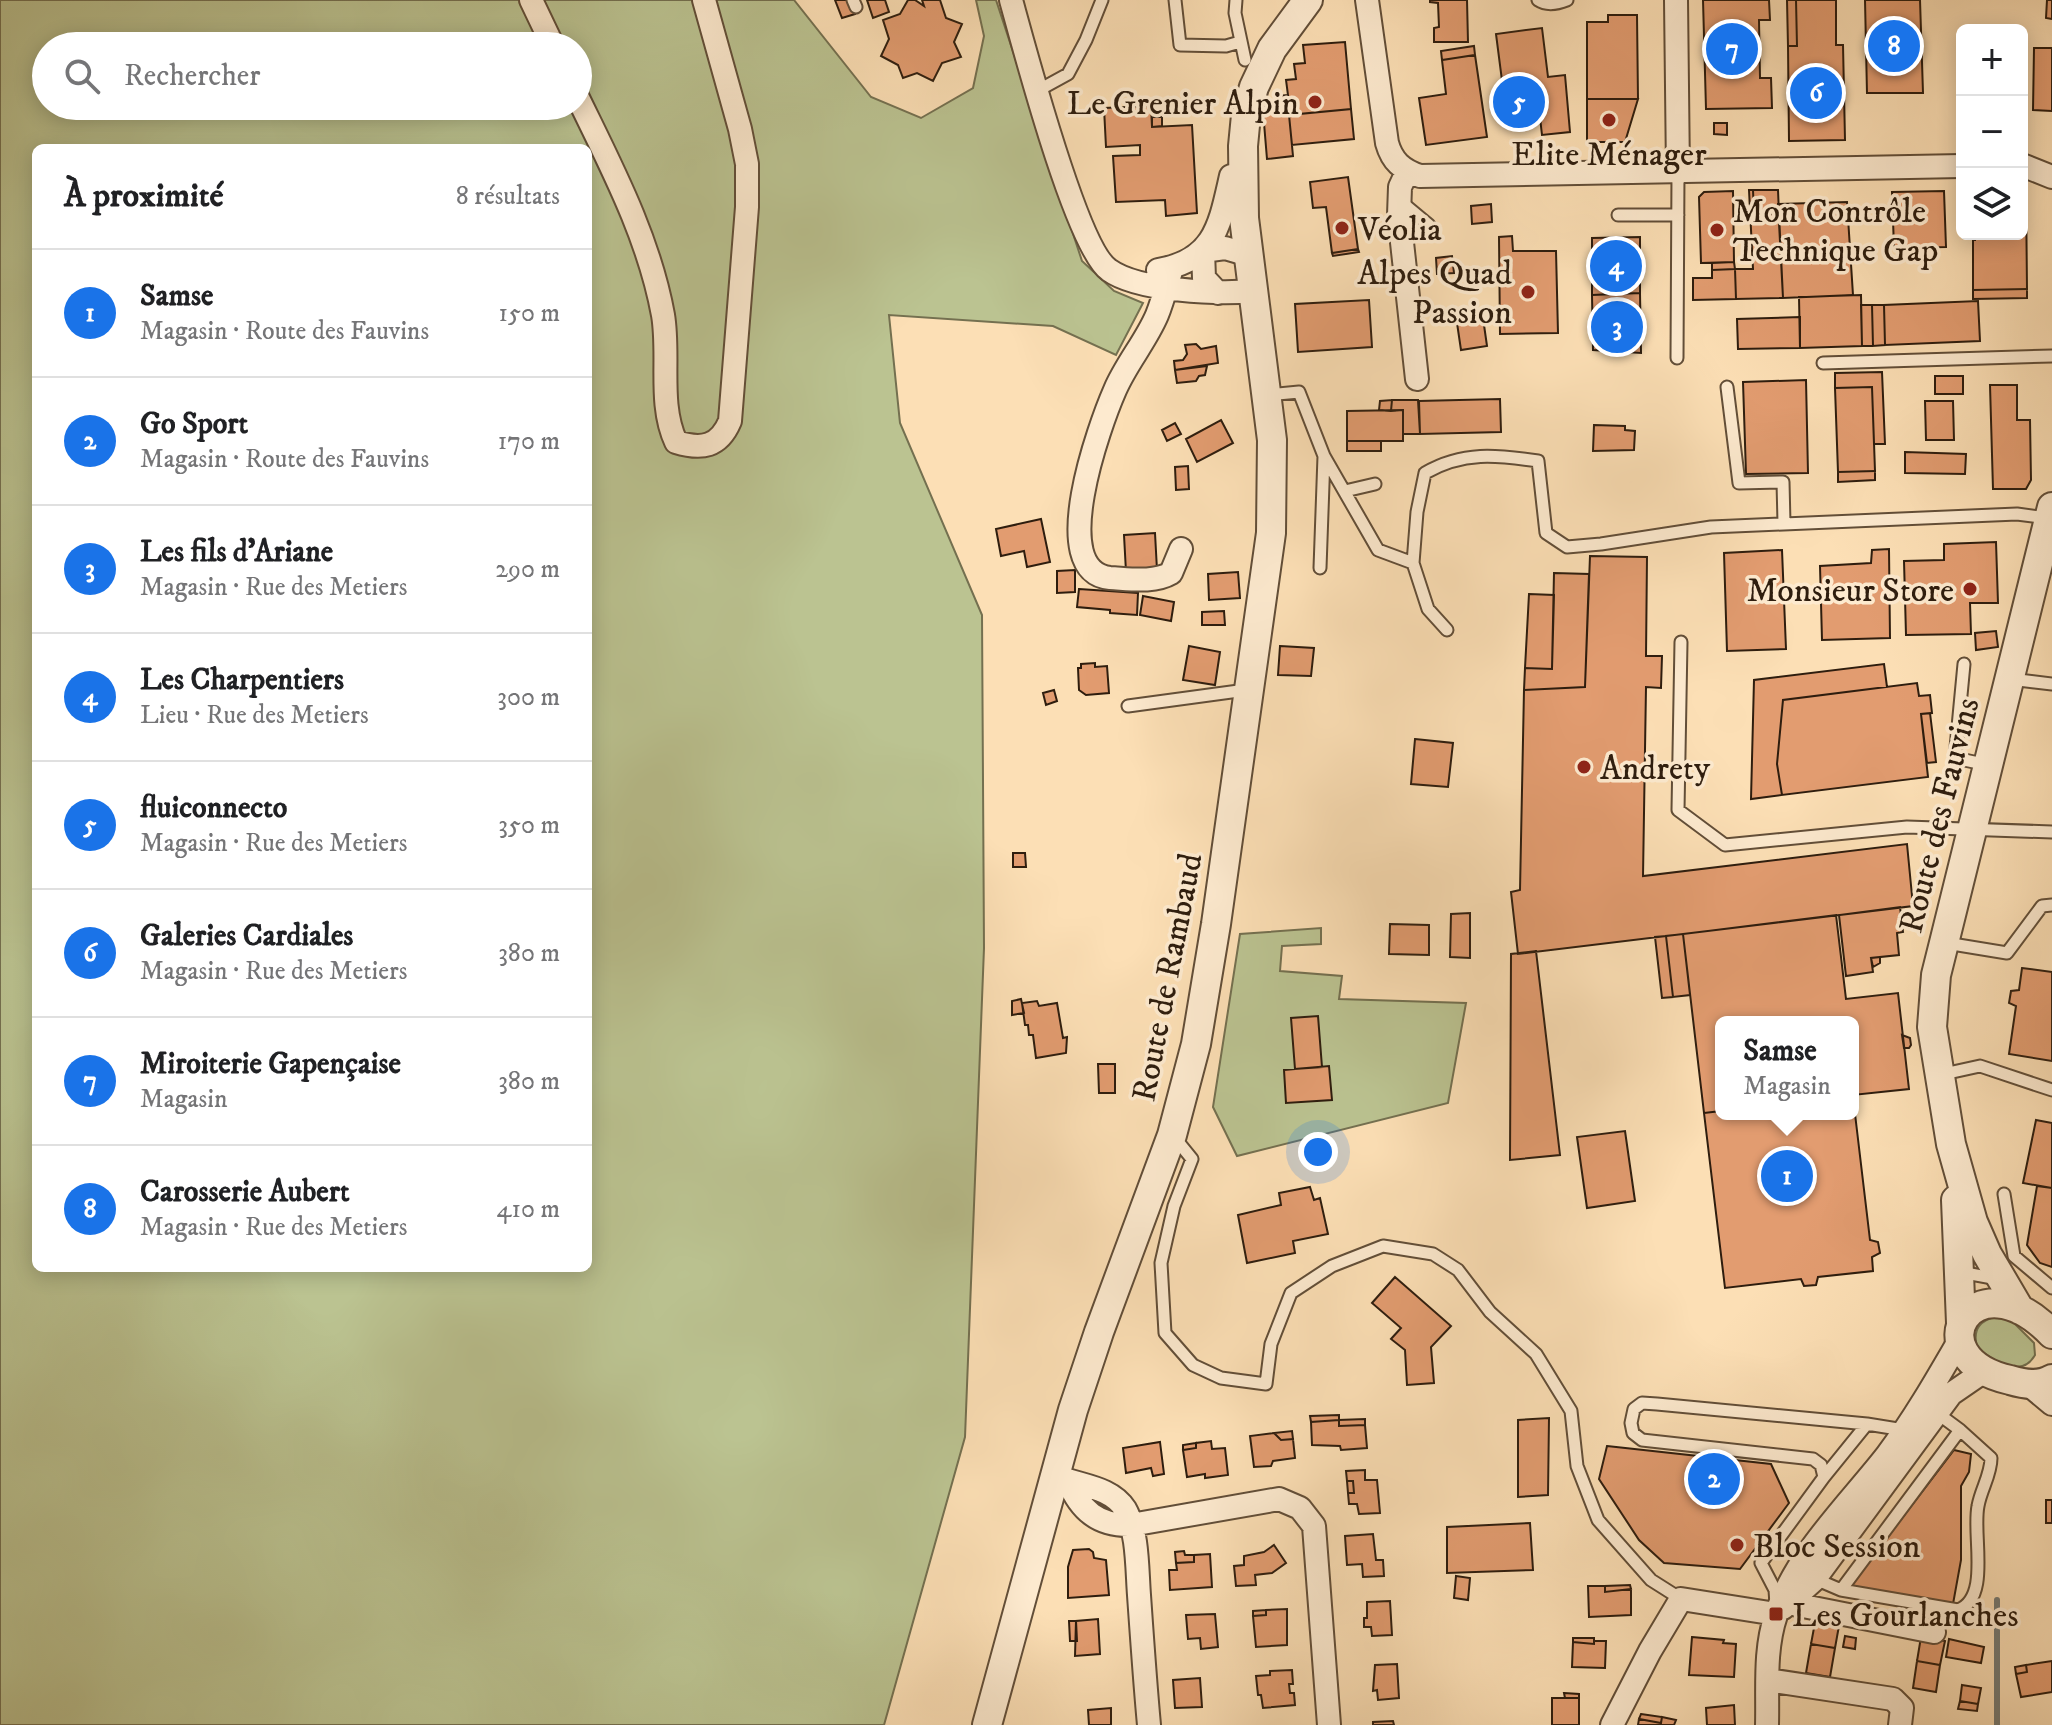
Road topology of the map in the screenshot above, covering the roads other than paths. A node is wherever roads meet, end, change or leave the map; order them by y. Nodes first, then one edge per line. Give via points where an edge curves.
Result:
1 (531, 0) edge
2 (704, 0) edge
3 (1011, 0) edge
4 (1102, 0) edge
5 (1175, 0) edge
6 (1236, 0) edge
7 (1286, 0) edge
8 (1296, 0) edge
9 (1308, 0) edge
10 (1367, 0) edge
11 (1538, 0) edge
12 (1567, 0) edge
13 (1676, 0) edge
14 (546, 32) edge
15 (1246, 63) junction
16 (1037, 91) junction
17 (589, 120) edge
18 (2052, 161) edge
19 (2028, 164) edge
20 (1956, 166) edge
21 (2028, 167) edge
22 (1407, 172) junction
23 (1678, 173) junction
24 (1231, 176) junction
25 (2052, 177) edge
26 (1399, 200) junction
27 (1618, 215) dead end
28 (1678, 215) junction
29 (1244, 218) junction
30 (1429, 225) dead end
31 (1203, 251) junction
32 (1249, 255) junction
33 (1169, 277) junction
34 (1253, 291) junction
35 (1218, 293) junction
36 (2052, 356) edge
37 (1677, 358) dead end
38 (1823, 363) dead end
39 (1417, 379) dead end
40 (1727, 387) dead end
41 (1267, 395) junction
42 (1324, 456) junction
43 (1375, 484) dead end
44 (1345, 491) junction
45 (2051, 514) edge
46 (1784, 523) junction
47 (1181, 549) dead end
48 (1413, 563) junction
49 (1320, 568) dead end
50 (1447, 630) dead end
51 (1681, 642) dead end
52 (1964, 664) dead end
53 (2009, 679) junction
54 (2052, 684) edge
55 (1251, 690) junction
56 (1128, 706) dead end
57 (1988, 765) junction
58 (1973, 828) junction
59 (2052, 832) edge
60 (2052, 905) edge
61 (1944, 943) junction
62 (1938, 1075) junction
63 (2052, 1090) edge
64 (1172, 1135) junction
65 (1951, 1144) junction
66 (2004, 1194) dead end
67 (1960, 1272) junction
68 (2002, 1280) junction
69 (2052, 1288) edge
70 (2020, 1310) junction
71 (1960, 1332) junction
72 (2052, 1334) edge
73 (1983, 1372) junction
74 (2040, 1381) edge
75 (2052, 1404) edge
76 (1937, 1413) junction
77 (1867, 1424) junction
78 (1905, 1430) junction
79 (1960, 1430) junction
80 (1887, 1455) junction
81 (1824, 1477) junction
82 (1061, 1478) junction
83 (1131, 1525) junction
84 (1814, 1580) junction
85 (1841, 1590) junction
86 (1681, 1599) junction
87 (1782, 1609) junction
88 (1934, 1632) dead end
89 (1768, 1680) junction
90 (987, 1725) edge
91 (1149, 1725) edge
92 (1329, 1725) edge
93 (1612, 1725) edge
94 (1767, 1725) edge
95 (1900, 1725) edge

1 - 14 street
2 - 17 street via 747,164 730,421 725,434 704,447 676,442 668,426 667,348 652,270
3 - 16 street
4 - 16 lane via 1068,74
5 - 15 lane via 1180,45 1226,46
6 - 15 lane
7 - 15 street, Route de Rambaud
8 - 15 lane via 1262,51
9 - 15 street, Route de Rambaud via 1272,49
10 - 22 street via 1387,143 1390,155
11 - 12 lane
13 - 23 street
15 - 24 street, Route de Rambaud via 1233,105
15 - 29 street, Route de Rambaud
16 - 33 street via 1081,225 1102,264 1128,279
18 - 19 street
20 - 23 street
21 - 25 street
22 - 23 street via 1434,177
22 - 26 street
23 - 28 lane
24 - 29 street, Route de Rambaud
24 - 31 street via 1217,230
26 - 30 lane
26 - 39 street
27 - 28 lane
28 - 37 lane
29 - 32 street, Route de Rambaud
31 - 32 street via 1225,248
31 - 33 street
31 - 35 street via 1204,278
32 - 34 street, Route de Rambaud
33 - 35 street
33 - 47 street via 1156,317 1114,391 1097,440 1081,491 1080,545 1088,567 1107,578 1162,578 1171,573
34 - 35 street
34 - 41 street, Route de Rambaud
36 - 38 lane
40 - 46 lane via 1739,483 1783,482
41 - 42 lane via 1299,392
41 - 55 street, Route de Rambaud via 1271,533
42 - 44 lane
42 - 49 lane
43 - 44 lane
44 - 48 lane via 1378,550
45 - 46 lane
45 - 53 street, Route des Fauvins
46 - 48 lane via 1711,527 1567,547 1546,533 1538,461 1492,454 1441,464 1425,473
48 - 50 lane via 1428,609
51 - 58 lane via 1678,810 1725,845 1907,827
52 - 57 lane via 1955,758
53 - 54 lane
53 - 57 street, Route des Fauvins
55 - 56 lane
55 - 64 street, Route de Rambaud via 1204,999
57 - 58 street, Route des Fauvins
58 - 59 lane
58 - 61 street, Route des Fauvins
60 - 61 lane via 2042,906 2007,953
61 - 62 street, Route des Fauvins via 1932,1027
62 - 63 lane via 1980,1066
62 - 65 street, Route des Fauvins
64 - 82 street, Route de Rambaud via 1099,1332
64 - 86 lane via 1192,1159 1161,1263 1165,1333 1193,1365 1221,1378 1266,1384 1271,1344 1291,1293 1332,1266 1383,1246 1433,1254 1458,1270 1490,1312 1536,1354 1571,1411 1577,1466 1598,1520 1651,1580
65 - 67 street, Route des Fauvins
65 - 68 street, Route des Fauvins via 1973,1222
66 - 69 lane via 2014,1256
67 - 68 lane
67 - 71 street, Route des Fauvins
68 - 70 street, Route des Fauvins
70 - 71 street via 1992,1302 1973,1308
70 - 72 street
71 - 73 street via 1966,1356
71 - 78 street
73 - 74 street
73 - 76 street via 1951,1394
74 - 75 street
76 - 79 lane
76 - 84 street
77 - 78 lane
77 - 81 lane
77 - 81 lane via 1642,1403 1634,1409 1633,1433 1642,1440 1813,1459
78 - 80 street
79 - 85 lane
79 - 85 lane via 1991,1458 1977,1507 1977,1577 1968,1607 1958,1610
80 - 84 lane via 1885,1472 1815,1561
80 - 87 street via 1797,1569
81 - 87 lane via 1761,1563
82 - 83 street via 1110,1496 1124,1508
82 - 90 street, Route de Rambaud
83 - 91 street
83 - 92 street via 1279,1499 1300,1508 1314,1526
84 - 85 lane
84 - 87 street
86 - 87 street
86 - 93 street
87 - 88 street
87 - 89 street via 1770,1645
89 - 94 street
89 - 95 street via 1893,1699 1902,1708

